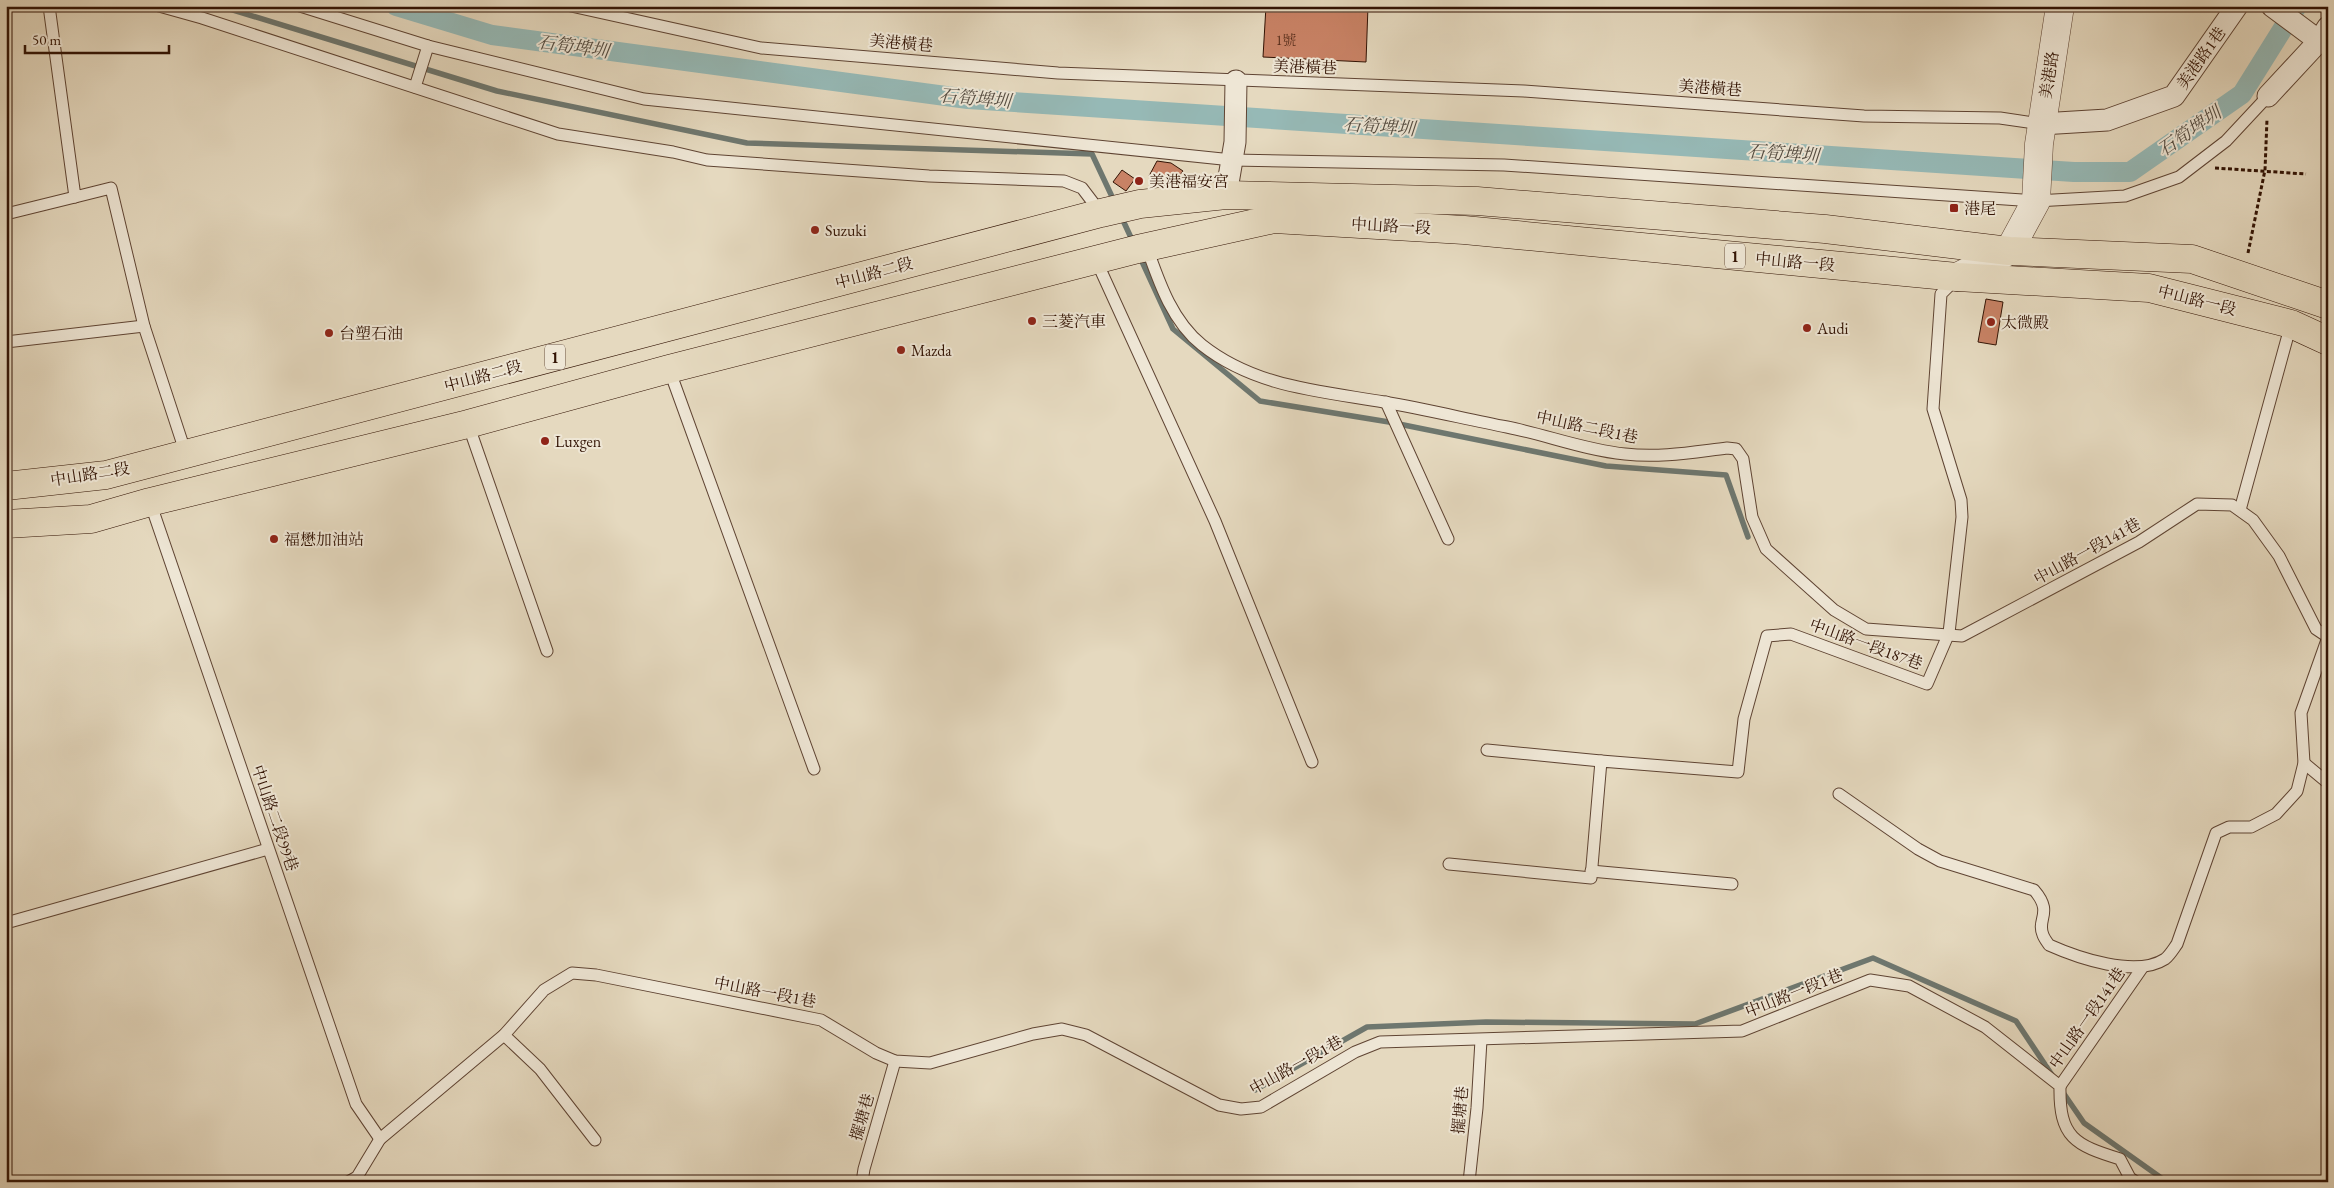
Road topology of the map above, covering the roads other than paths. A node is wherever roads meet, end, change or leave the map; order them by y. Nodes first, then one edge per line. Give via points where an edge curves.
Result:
1 (49, 6) edge
2 (159, 6) edge
3 (300, 6) edge
4 (571, 6) edge
5 (2060, 6) edge
6 (2237, 6) edge
7 (2272, 6) edge
8 (2323, 34) edge
9 (428, 46) junction
10 (1236, 80) junction
11 (415, 87) junction
12 (2268, 96) joint
13 (2040, 134) junction
14 (1233, 151) junction
15 (2037, 194) junction
16 (1226, 195) junction
17 (75, 197) junction
18 (1102, 213) junction
19 (6, 214) edge
20 (1142, 248) junction
21 (2009, 251) junction
22 (1096, 260) junction
23 (1957, 277) junction
24 (2328, 305) edge
25 (2291, 324) junction
26 (144, 326) junction
27 (2328, 341) edge
28 (6, 342) edge
29 (669, 369) junction
30 (1386, 402) junction
31 (468, 424) junction
32 (186, 454) junction
33 (6, 486) edge
34 (150, 502) junction
35 (2240, 510) junction
36 (6, 524) edge
37 (1448, 539) dead end
38 (1949, 633) junction
39 (2328, 637) edge
40 (547, 651) dead end
41 (1487, 750) dead end
42 (1601, 761) junction
43 (1312, 762) dead end
44 (2304, 764) junction
45 (814, 769) dead end
46 (2328, 784) edge
47 (1839, 794) dead end
48 (268, 849) junction
49 (1449, 864) dead end
50 (1591, 871) junction
51 (1732, 884) dead end
52 (6, 923) edge
53 (2142, 968) junction
54 (504, 1035) junction
55 (1481, 1040) junction
56 (895, 1061) junction
57 (2060, 1086) junction
58 (380, 1139) junction
59 (595, 1140) dead end
60 (348, 1182) edge
61 (862, 1182) edge
62 (1468, 1182) edge
63 (2136, 1182) edge

1 - 17 lane
2 - 11 lane
3 - 9 lane
4 - 10 lane, 美港橫巷 via 760,48 1058,72
5 - 13 street, 美港路
6 - 13 street, 美港路1巷 via 2174,96 2107,120
7 - 8 street
8 - 12 street
9 - 11 lane
9 - 14 lane via 644,99
10 - 13 lane, 美港橫巷 via 1524,91 1864,116 2000,118
10 - 14 street
11 - 18 lane via 558,134 707,160 929,176 1064,181 1082,188
12 - 15 lane via 2226,141 2179,177 2125,196
13 - 15 street, 美港路
14 - 15 lane
14 - 16 street
15 - 21 street
16 - 18 main road, 中山路一段 / 1 via 1140,204
16 - 21 main road, 中山路一段 / 1 via 1477,201 1825,229
17 - 19 lane
17 - 26 lane via 111,188
18 - 32 main road, 中山路二段 / 1
20 - 22 main road, 1
20 - 23 main road, 中山路一段 / 1 via 1274,219 1464,230
20 - 30 lane, 中山路二段1巷 via 1175,314 1201,344 1224,360 1278,384
21 - 23 street
21 - 24 main road, 中山路一段 / 1 via 2192,260
22 - 29 main road, 1
22 - 43 lane via 1215,521
23 - 25 main road, 中山路一段 / 1 via 2149,288
23 - 38 lane, 中山路一段187巷 via 1941,294 1933,409 1961,500 1962,517
25 - 27 main road, 中山路一段 / 1
25 - 35 lane
26 - 28 lane
26 - 32 lane
29 - 31 main road, 1
29 - 45 lane
30 - 37 lane
30 - 38 lane, 中山路二段1巷 via 1624,454 1659,456 1736,449 1743,459 1752,517 1766,549 1777,561 1834,610 1866,628 1935,636
31 - 34 main road, 1
31 - 40 lane
32 - 33 main road, 中山路二段 / 1 via 106,475
34 - 36 main road, 1 via 91,519
34 - 48 lane, 中山路二段99巷
35 - 38 lane, 中山路一段141巷 via 2232,505 2197,504 2139,542 1962,636
35 - 39 lane, 中山路一段141巷 via 2252,520 2279,556 2316,629
38 - 42 lane, 中山路一段187巷 via 1926,684 1791,634 1767,636 1744,719 1738,772
39 - 44 lane, 中山路一段141巷 via 2301,714
41 - 42 lane, 中山路一段187巷
42 - 50 lane
44 - 46 lane
44 - 53 lane, 中山路一段141巷 via 2297,791 2276,814 2251,827 2230,826 2216,833 2177,944 2166,958
47 - 53 lane, 中山路一段141巷 via 1940,861 2034,890 2042,898 2042,933 2049,945 2124,968
48 - 52 lane
48 - 58 lane, 中山路二段99巷 via 356,1104
49 - 50 lane via 1591,878
50 - 51 lane
53 - 57 lane, 中山路一段141巷
54 - 56 lane, 中山路一段1巷 via 544,990 572,973 596,974 821,1020
54 - 58 lane, 中山路一段1巷
54 - 59 lane via 540,1069
55 - 56 lane, 中山路一段1巷 via 1380,1042 1355,1052 1261,1107 1241,1109 1197,1095 1086,1035 1062,1029 930,1063
55 - 57 lane, 中山路一段1巷 via 1742,1031 1870,980 1909,986 1985,1027
55 - 62 lane, 擺塘巷
56 - 61 lane, 擺塘巷
57 - 63 lane via 2062,1120 2071,1137 2091,1150 2120,1159 2130,1178
58 - 60 lane, 中山路一段1巷 via 358,1177

